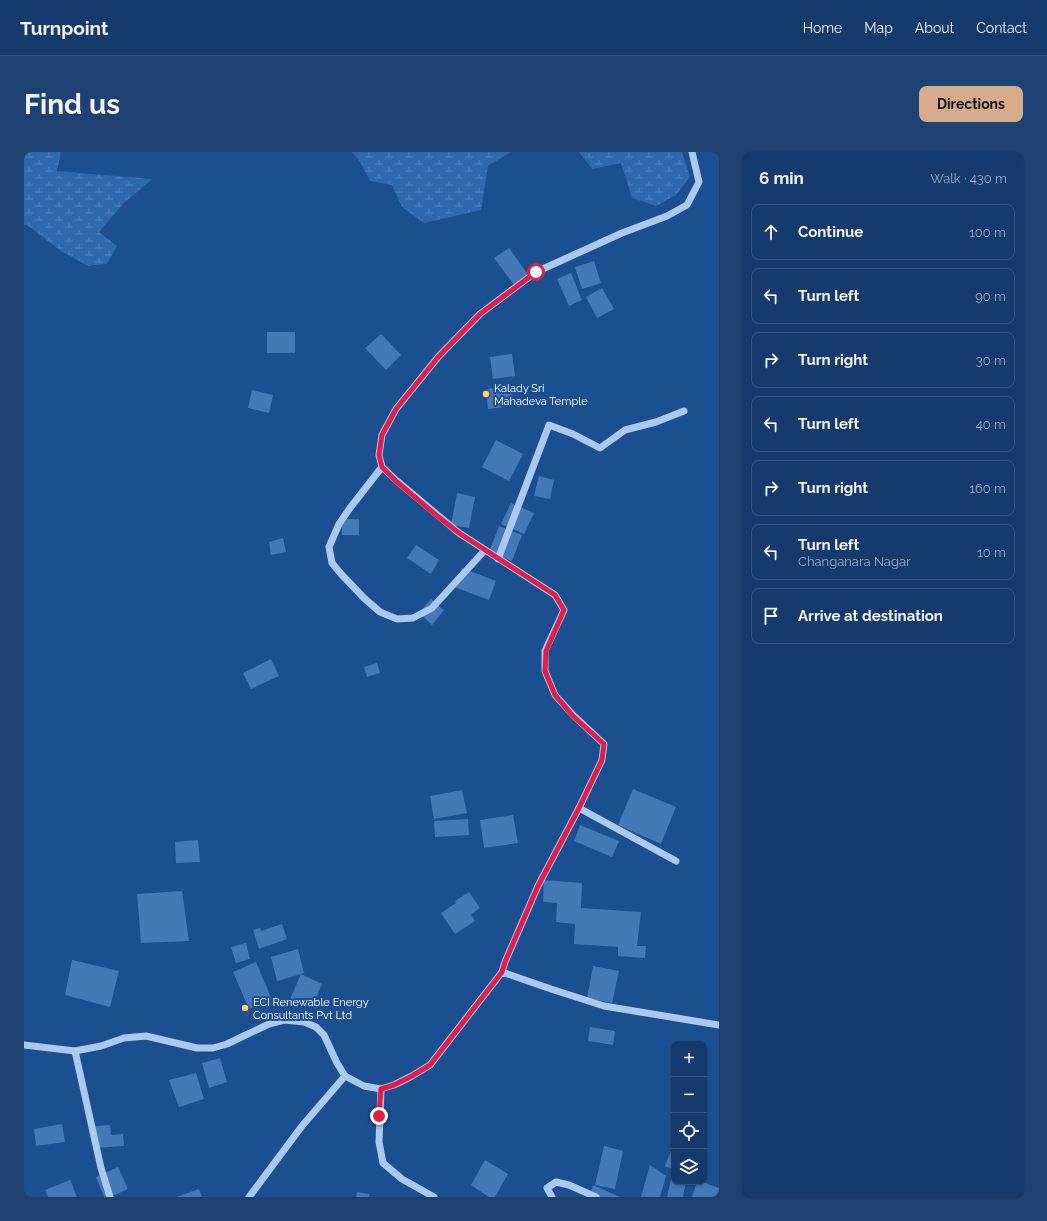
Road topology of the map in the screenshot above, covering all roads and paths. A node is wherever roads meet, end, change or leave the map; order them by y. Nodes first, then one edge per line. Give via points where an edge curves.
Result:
1 (692, 152) edge
2 (684, 411) dead end
3 (382, 467) junction
4 (486, 550) junction
5 (498, 559) junction
6 (579, 808) junction
7 (676, 861) dead end
8 (502, 972) junction
9 (719, 1025) edge
10 (24, 1045) edge
11 (75, 1051) junction
12 (345, 1076) junction
13 (381, 1089) junction
14 (110, 1197) edge
15 (249, 1197) edge
16 (434, 1197) edge
17 (552, 1197) edge
18 (596, 1197) edge

1 - 3 street via 699,182 687,205 536,272 480,314 439,356 396,409 382,435 379,455
2 - 5 street via 625,430 600,448 549,425
3 - 4 street via 436,515
3 - 4 street via 339,524 329,547 332,563 380,612 397,619 413,618 432,608
4 - 5 street
5 - 6 street via 555,595 564,610 546,651 545,671 555,695 573,716 604,744 602,760
6 - 7 street
6 - 8 street via 538,886
8 - 9 street via 604,1006
8 - 13 street via 430,1065 394,1085
10 - 11 street
11 - 12 street via 124,1038 146,1036 197,1048 213,1048 284,1020 304,1022 316,1027 324,1036
11 - 14 street
12 - 13 street via 364,1086
12 - 15 street via 302,1126
13 - 16 street via 379,1142 383,1163 402,1179
17 - 18 street via 547,1188 556,1182 570,1185

